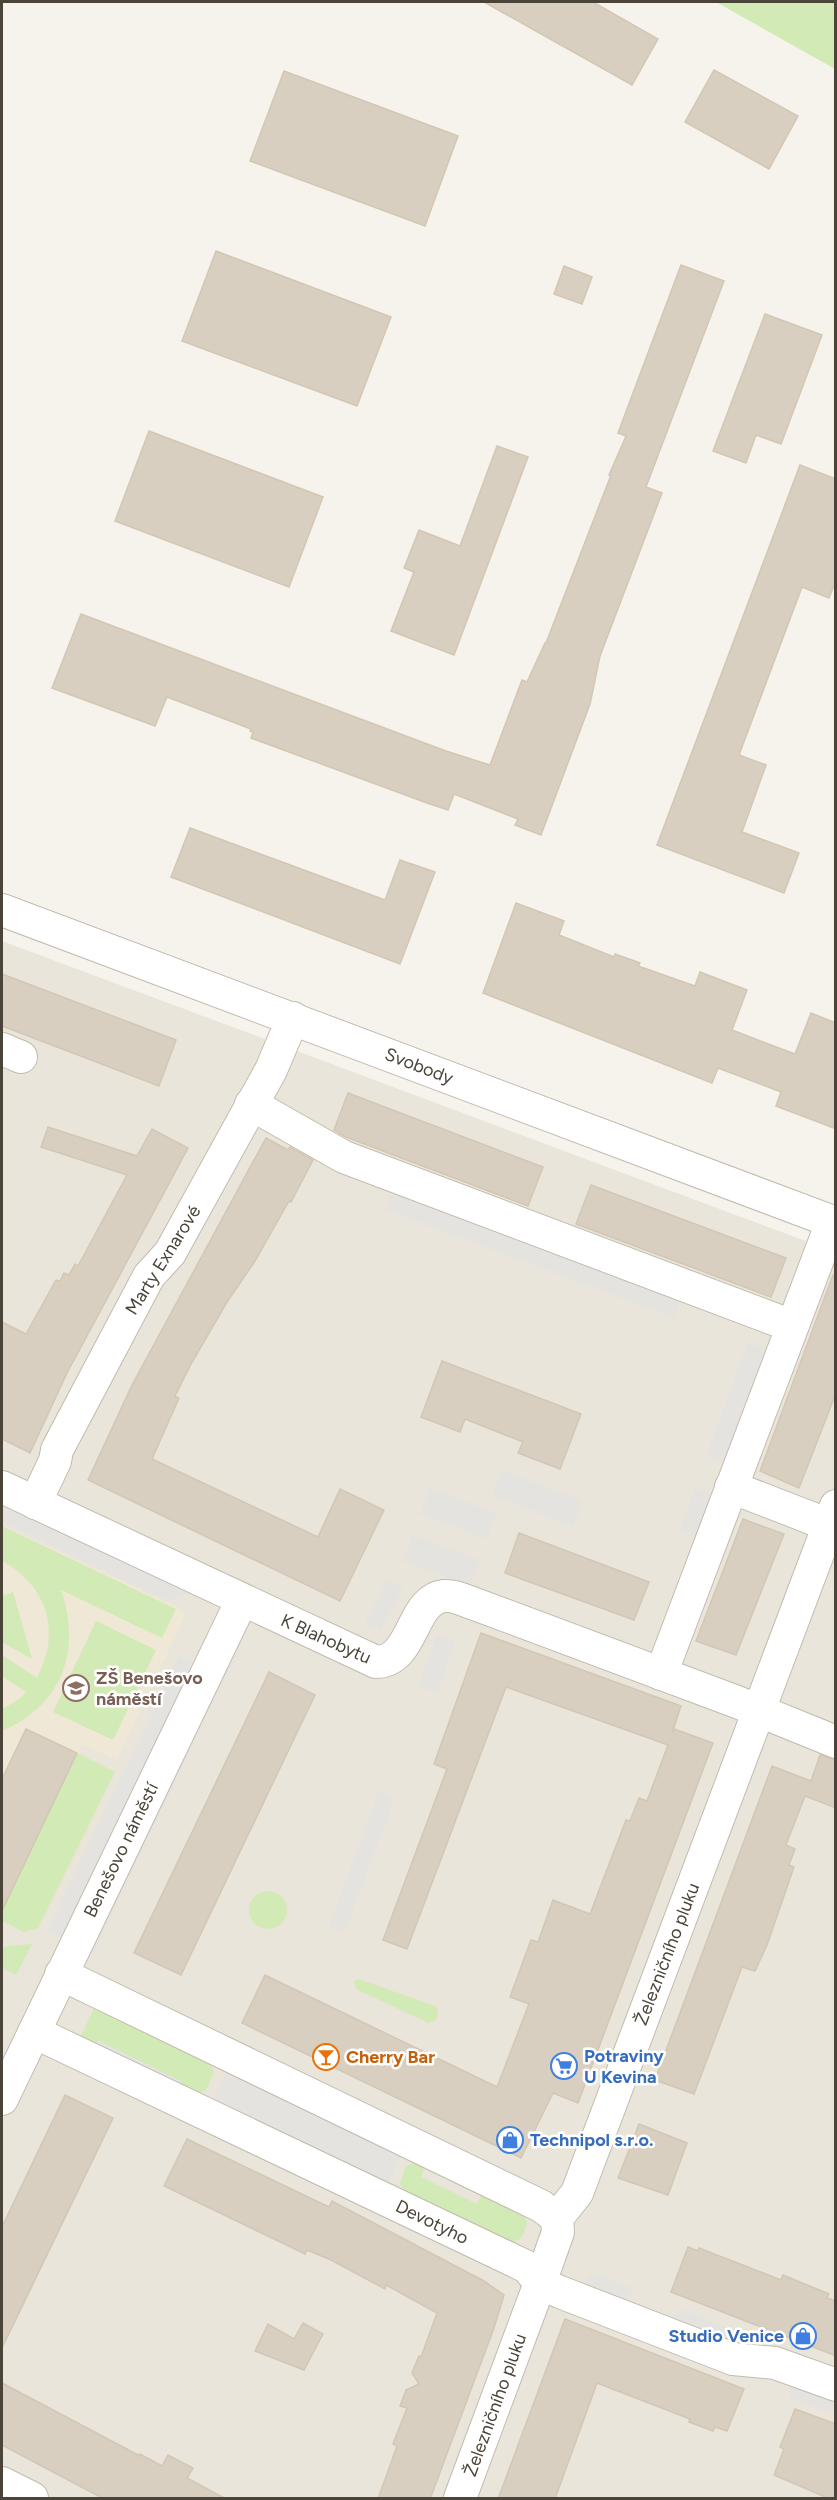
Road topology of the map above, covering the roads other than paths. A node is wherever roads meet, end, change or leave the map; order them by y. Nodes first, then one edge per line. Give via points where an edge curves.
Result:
1 (2, 910) edge
2 (293, 1018) junction
3 (251, 1104) junction
4 (834, 1222) edge
5 (792, 1326) junction
6 (2, 1487) edge
7 (731, 1487) junction
8 (35, 1503) junction
9 (832, 1515) edge
10 (242, 1600) junction
11 (661, 1674) junction
12 (759, 1711) junction
13 (836, 1742) edge
14 (61, 1974) junction
15 (34, 2032) junction
16 (2, 2099) edge
17 (557, 2218) junction
18 (538, 2289) junction
19 (836, 2385) edge
20 (2, 2483) edge
21 (32, 2499) edge
22 (460, 2499) edge

1 - 2 street, Svobody
2 - 3 street, Marty Exnarové via 271,1070
2 - 4 street, Svobody
3 - 5 street via 344,1157
3 - 8 street, Marty Exnarové via 170,1253 149,1276 57,1450
4 - 5 street
5 - 7 street
6 - 8 street, K Blahobytu
7 - 9 street
7 - 11 street
8 - 10 street, K Blahobytu
9 - 12 street, Železničního pluku
10 - 11 street, K Blahobytu via 376,1662 387,1662 395,1656 425,1607 445,1596
10 - 14 street, Benešovo náměstí
11 - 12 street, K Blahobytu
12 - 13 street, K Blahobytu
12 - 17 street, Železničního pluku via 578,2193
14 - 15 street, Benešovo náměstí
14 - 17 street via 541,2206
15 - 16 street, Benešovo náměstí
15 - 18 street, Devotyho via 527,2267
17 - 18 street, Železničního pluku via 558,2232
18 - 19 street, Devotyho via 733,2359 775,2363
18 - 22 street, Železničního pluku
20 - 21 street

